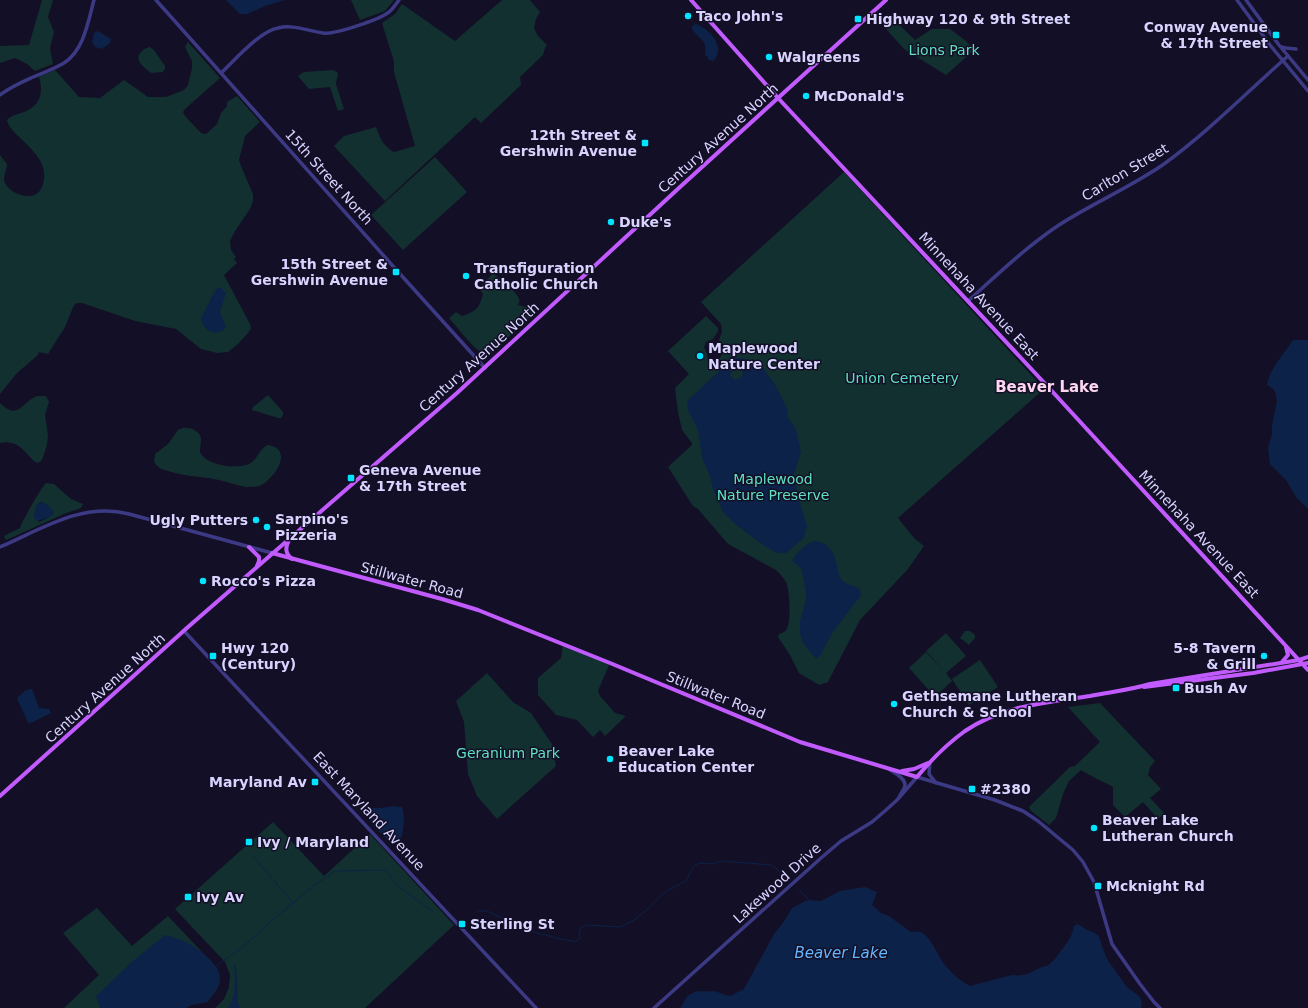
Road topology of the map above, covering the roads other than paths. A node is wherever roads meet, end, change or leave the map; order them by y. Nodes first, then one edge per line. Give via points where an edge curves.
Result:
1 (94, 0) edge
2 (156, 0) edge
3 (399, 0) edge
4 (691, 0) edge
5 (886, 0) edge
6 (1237, 0) edge
7 (1246, 0) edge
8 (1280, 46) junction
9 (1296, 49) dead end
10 (1288, 56) junction
11 (1283, 61) junction
12 (221, 73) junction
13 (1308, 80) edge
14 (1308, 91) edge
15 (0, 95) edge
16 (778, 98) junction
17 (968, 301) junction
18 (485, 368) junction
19 (292, 537) junction
20 (0, 547) edge
21 (249, 547) junction
22 (272, 554) junction
23 (292, 559) junction
24 (255, 569) junction
25 (184, 630) junction
26 (1284, 643) junction
27 (1308, 657) edge
28 (1299, 660) junction
29 (1281, 663) junction
30 (1306, 664) edge
31 (1308, 670) edge
32 (1139, 687) junction
33 (930, 762) junction
34 (888, 768) junction
35 (896, 771) junction
36 (917, 777) junction
37 (937, 784) junction
38 (0, 796) edge
39 (899, 798) junction
40 (536, 1008) edge
41 (654, 1008) edge
42 (1160, 1008) edge

1 - 15 street via 82,41 72,57
2 - 12 street, 15th Street North
3 - 12 street via 389,12 376,19 336,32 325,34 291,27 273,29 261,36
4 - 16 main road, Minnehaha Avenue East
5 - 16 main road, Century Avenue North
6 - 11 street
7 - 8 street
8 - 9 street
8 - 10 street
10 - 11 street, Carlton Street
10 - 13 street
11 - 14 street
11 - 17 street, Carlton Street via 1177,154 1147,175 1044,235
12 - 18 street, 15th Street North
16 - 17 main road, Minnehaha Avenue East
16 - 18 main road, Century Avenue North
17 - 26 main road, Minnehaha Avenue East
18 - 19 main road, Century Avenue North
19 - 22 main road, Century Avenue North
19 - 23 main road via 286,549
20 - 21 street via 71,516 106,510 126,513
21 - 22 street
21 - 24 main road via 259,558
22 - 23 main road, Stillwater Road
22 - 24 main road, Century Avenue North
23 - 34 main road, Stillwater Road via 473,608 800,742
24 - 25 main road, Century Avenue North
25 - 38 main road, Century Avenue North
25 - 40 street, East Maryland Avenue
26 - 28 main road, Minnehaha Avenue East
26 - 29 main road via 1288,655
27 - 28 main road
28 - 29 main road
28 - 30 main road, Minnehaha Avenue East
29 - 32 main road
30 - 31 main road, Minnehaha Avenue East
30 - 32 main road
32 - 33 main road via 1035,704 998,714 966,730
33 - 35 main road via 907,771
33 - 36 main road
33 - 37 street via 929,774
34 - 35 main road, Stillwater Road
34 - 39 street via 905,785
35 - 36 main road, Stillwater Road
36 - 37 street
36 - 39 street, Lakewood Drive
37 - 42 street via 1023,810 1073,850 1094,882 1112,944
39 - 41 street, Lakewood Drive via 872,822 841,841 821,858

